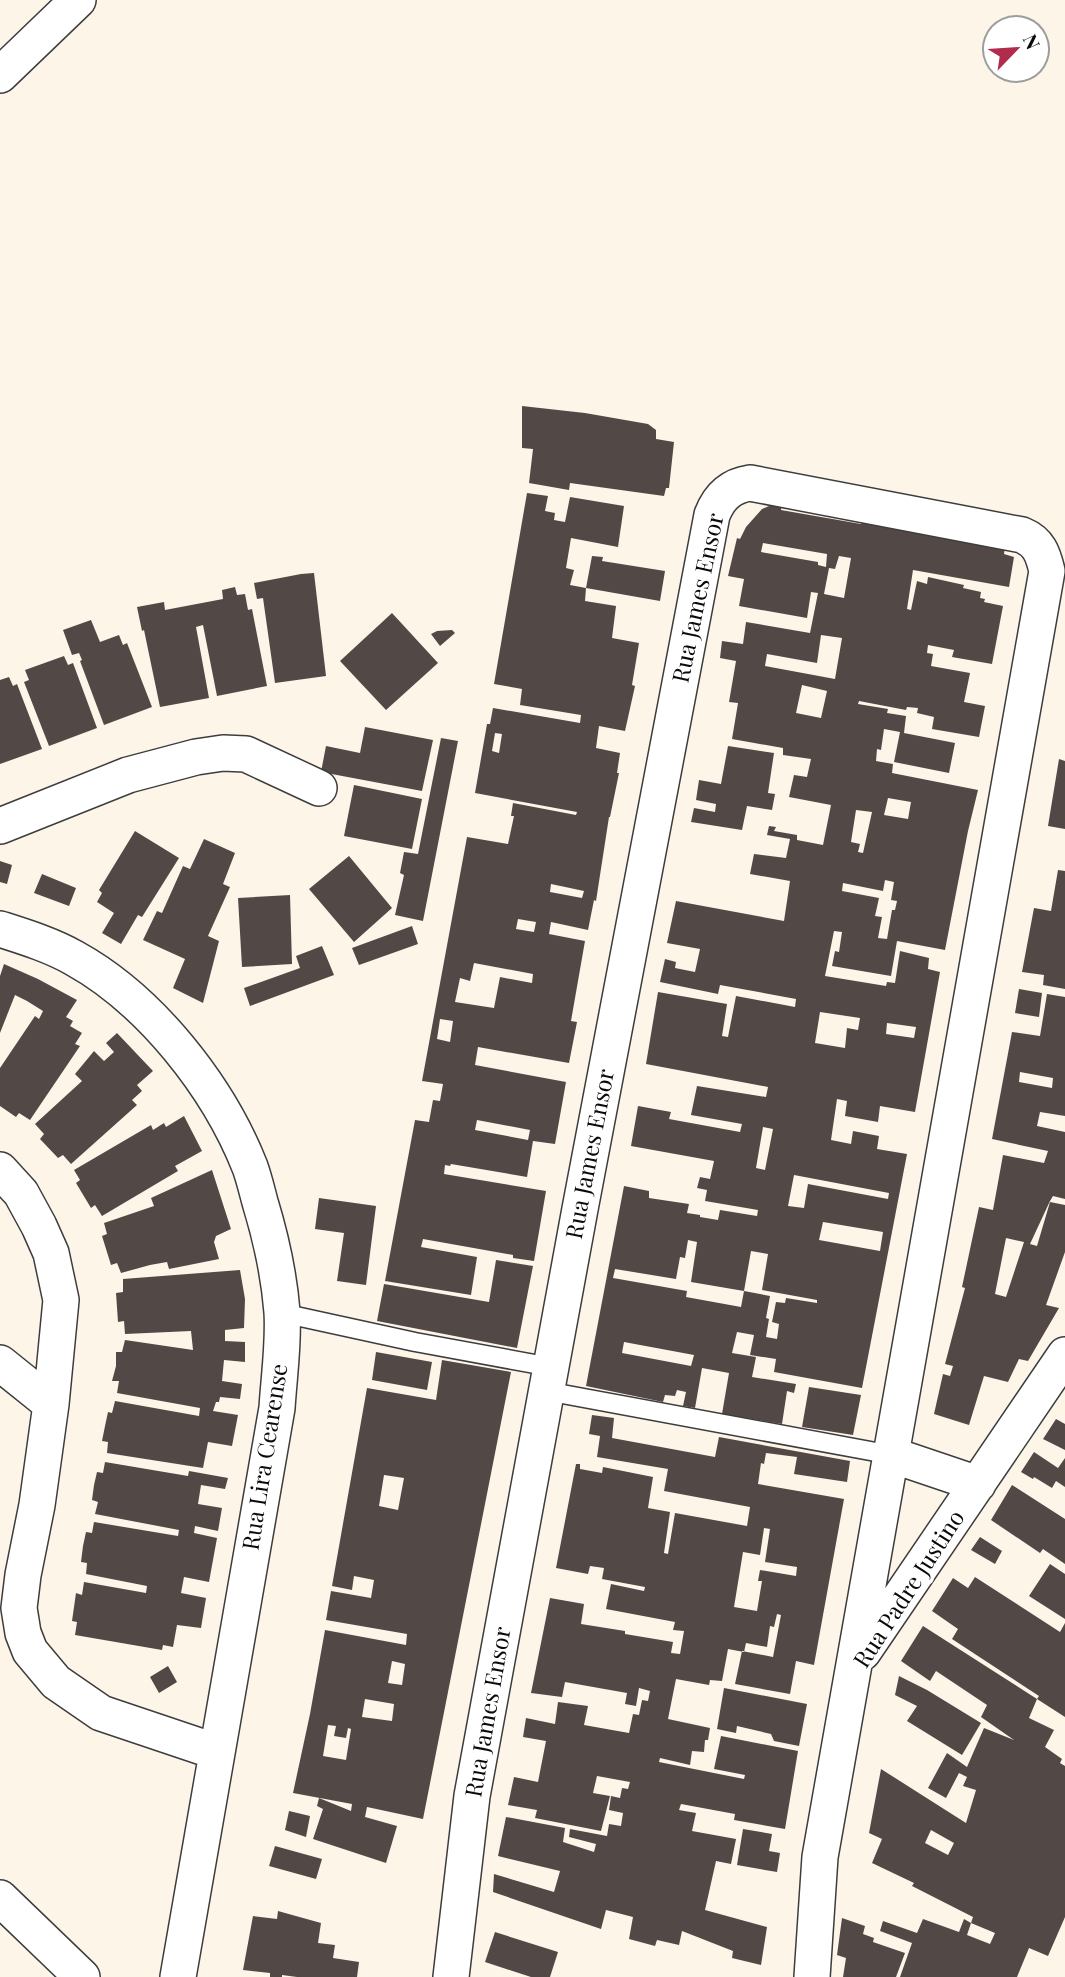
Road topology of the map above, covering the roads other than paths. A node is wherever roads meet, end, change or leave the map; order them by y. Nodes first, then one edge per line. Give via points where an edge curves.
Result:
1 (78, 0) edge
2 (0, 75) edge
3 (319, 788) dead end
4 (0, 826) edge
5 (0, 929) edge
6 (0, 1170) edge
7 (282, 1313) junction
8 (1065, 1355) edge
9 (0, 1363) edge
10 (548, 1379) junction
11 (51, 1404) junction
12 (892, 1455) junction
13 (978, 1484) junction
14 (855, 1663) junction
15 (217, 1752) junction
16 (0, 1898) edge
17 (82, 1977) edge
18 (178, 1977) edge
19 (452, 1977) edge
20 (812, 1977) edge

1 - 2 street
3 - 4 street via 246,754 223,753 128,775
5 - 7 street, Rua Lira Cearense via 74,958 117,986 201,1078 250,1167 273,1245
6 - 11 street via 21,1193 51,1253 61,1300
7 - 10 lane via 415,1342
7 - 15 street, Rua Lira Cearense via 277,1408
8 - 13 street, Rua Padre Justino
9 - 11 street
10 - 12 lane
10 - 12 street, Rua James Ensor via 716,504 737,486 750,483 1022,535 1042,551 1047,571
10 - 19 street, Rua James Ensor via 472,1796
11 - 15 street via 19,1608 30,1651 56,1682 101,1713
12 - 13 street
12 - 14 street, Rua James Ensor
13 - 14 street, Rua Padre Justino
14 - 20 street, Rua Padre Justino via 820,1857
15 - 18 street, Rua Lira Cearense
16 - 17 street

